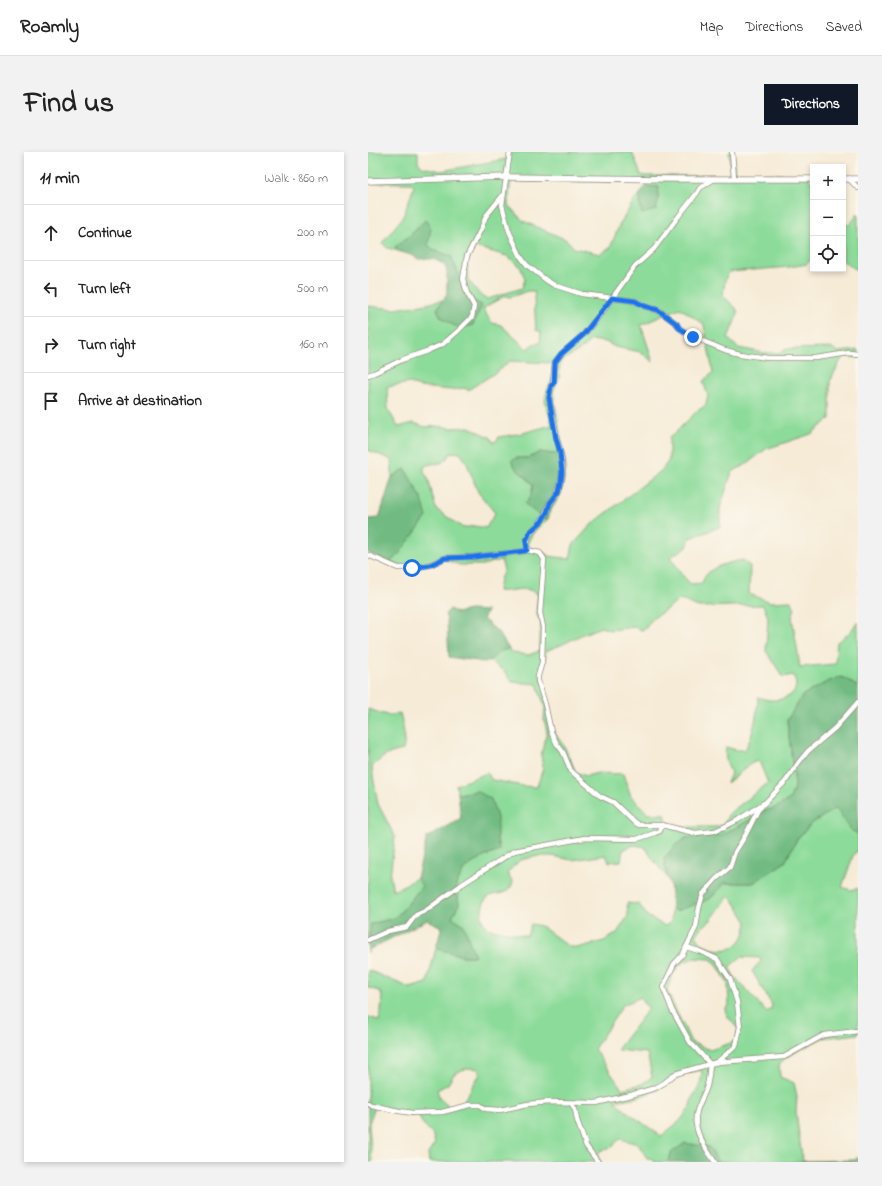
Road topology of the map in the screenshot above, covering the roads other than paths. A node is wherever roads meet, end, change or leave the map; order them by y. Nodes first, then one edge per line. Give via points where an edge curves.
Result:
1 (510, 152) edge
2 (732, 152) edge
3 (507, 177) junction
4 (715, 178) junction
5 (734, 178) junction
6 (810, 179) edge
7 (846, 179) edge
8 (858, 179) edge
9 (368, 181) edge
10 (858, 188) edge
11 (504, 195) junction
12 (612, 298) junction
13 (858, 354) edge
14 (368, 375) edge
15 (527, 550) junction
16 (368, 555) edge
17 (858, 702) edge
18 (764, 803) junction
19 (662, 825) junction
20 (368, 940) edge
21 (686, 947) junction
22 (858, 1031) edge
23 (718, 1062) junction
24 (710, 1064) junction
25 (368, 1103) edge
26 (571, 1103) junction
27 (598, 1162) edge
28 (715, 1162) edge

1 - 3 street
2 - 5 street
3 - 4 street
3 - 9 street
3 - 11 street
4 - 5 street
4 - 12 street via 700,188 654,249 635,266
5 - 6 street
7 - 8 street
7 - 10 street
11 - 12 street via 502,205 509,231 527,265 554,285 582,294
11 - 14 street via 486,216 466,256 463,279 474,306 472,316 443,344
12 - 13 street via 635,301 658,310 693,337 740,354 768,358 816,358
12 - 15 street via 584,334 555,362 554,382 549,398 560,452 561,481 559,491 542,521 530,532 526,541
15 - 16 street via 445,558 430,565 412,568 398,568
15 - 19 street via 540,553 544,559 540,613 543,627 542,662 538,681 551,732 571,771 600,796 613,802 639,825
17 - 18 street via 835,728 808,751 785,782
18 - 19 street via 724,828 696,833
18 - 21 street via 735,852 730,866 703,894 696,927
19 - 20 street via 660,831 637,839 585,838 514,850 416,915 406,927 388,931
21 - 23 street via 717,959 730,979 737,1002 740,1027 736,1046
21 - 24 street via 663,987 672,1010 690,1042
22 - 23 street via 824,1035 784,1057
23 - 24 street
24 - 26 street via 675,1074 654,1088 631,1095 596,1103
24 - 28 street via 695,1123 704,1145
25 - 26 street via 399,1112 413,1113 442,1112 470,1105 500,1110 528,1104
26 - 27 street via 586,1146

